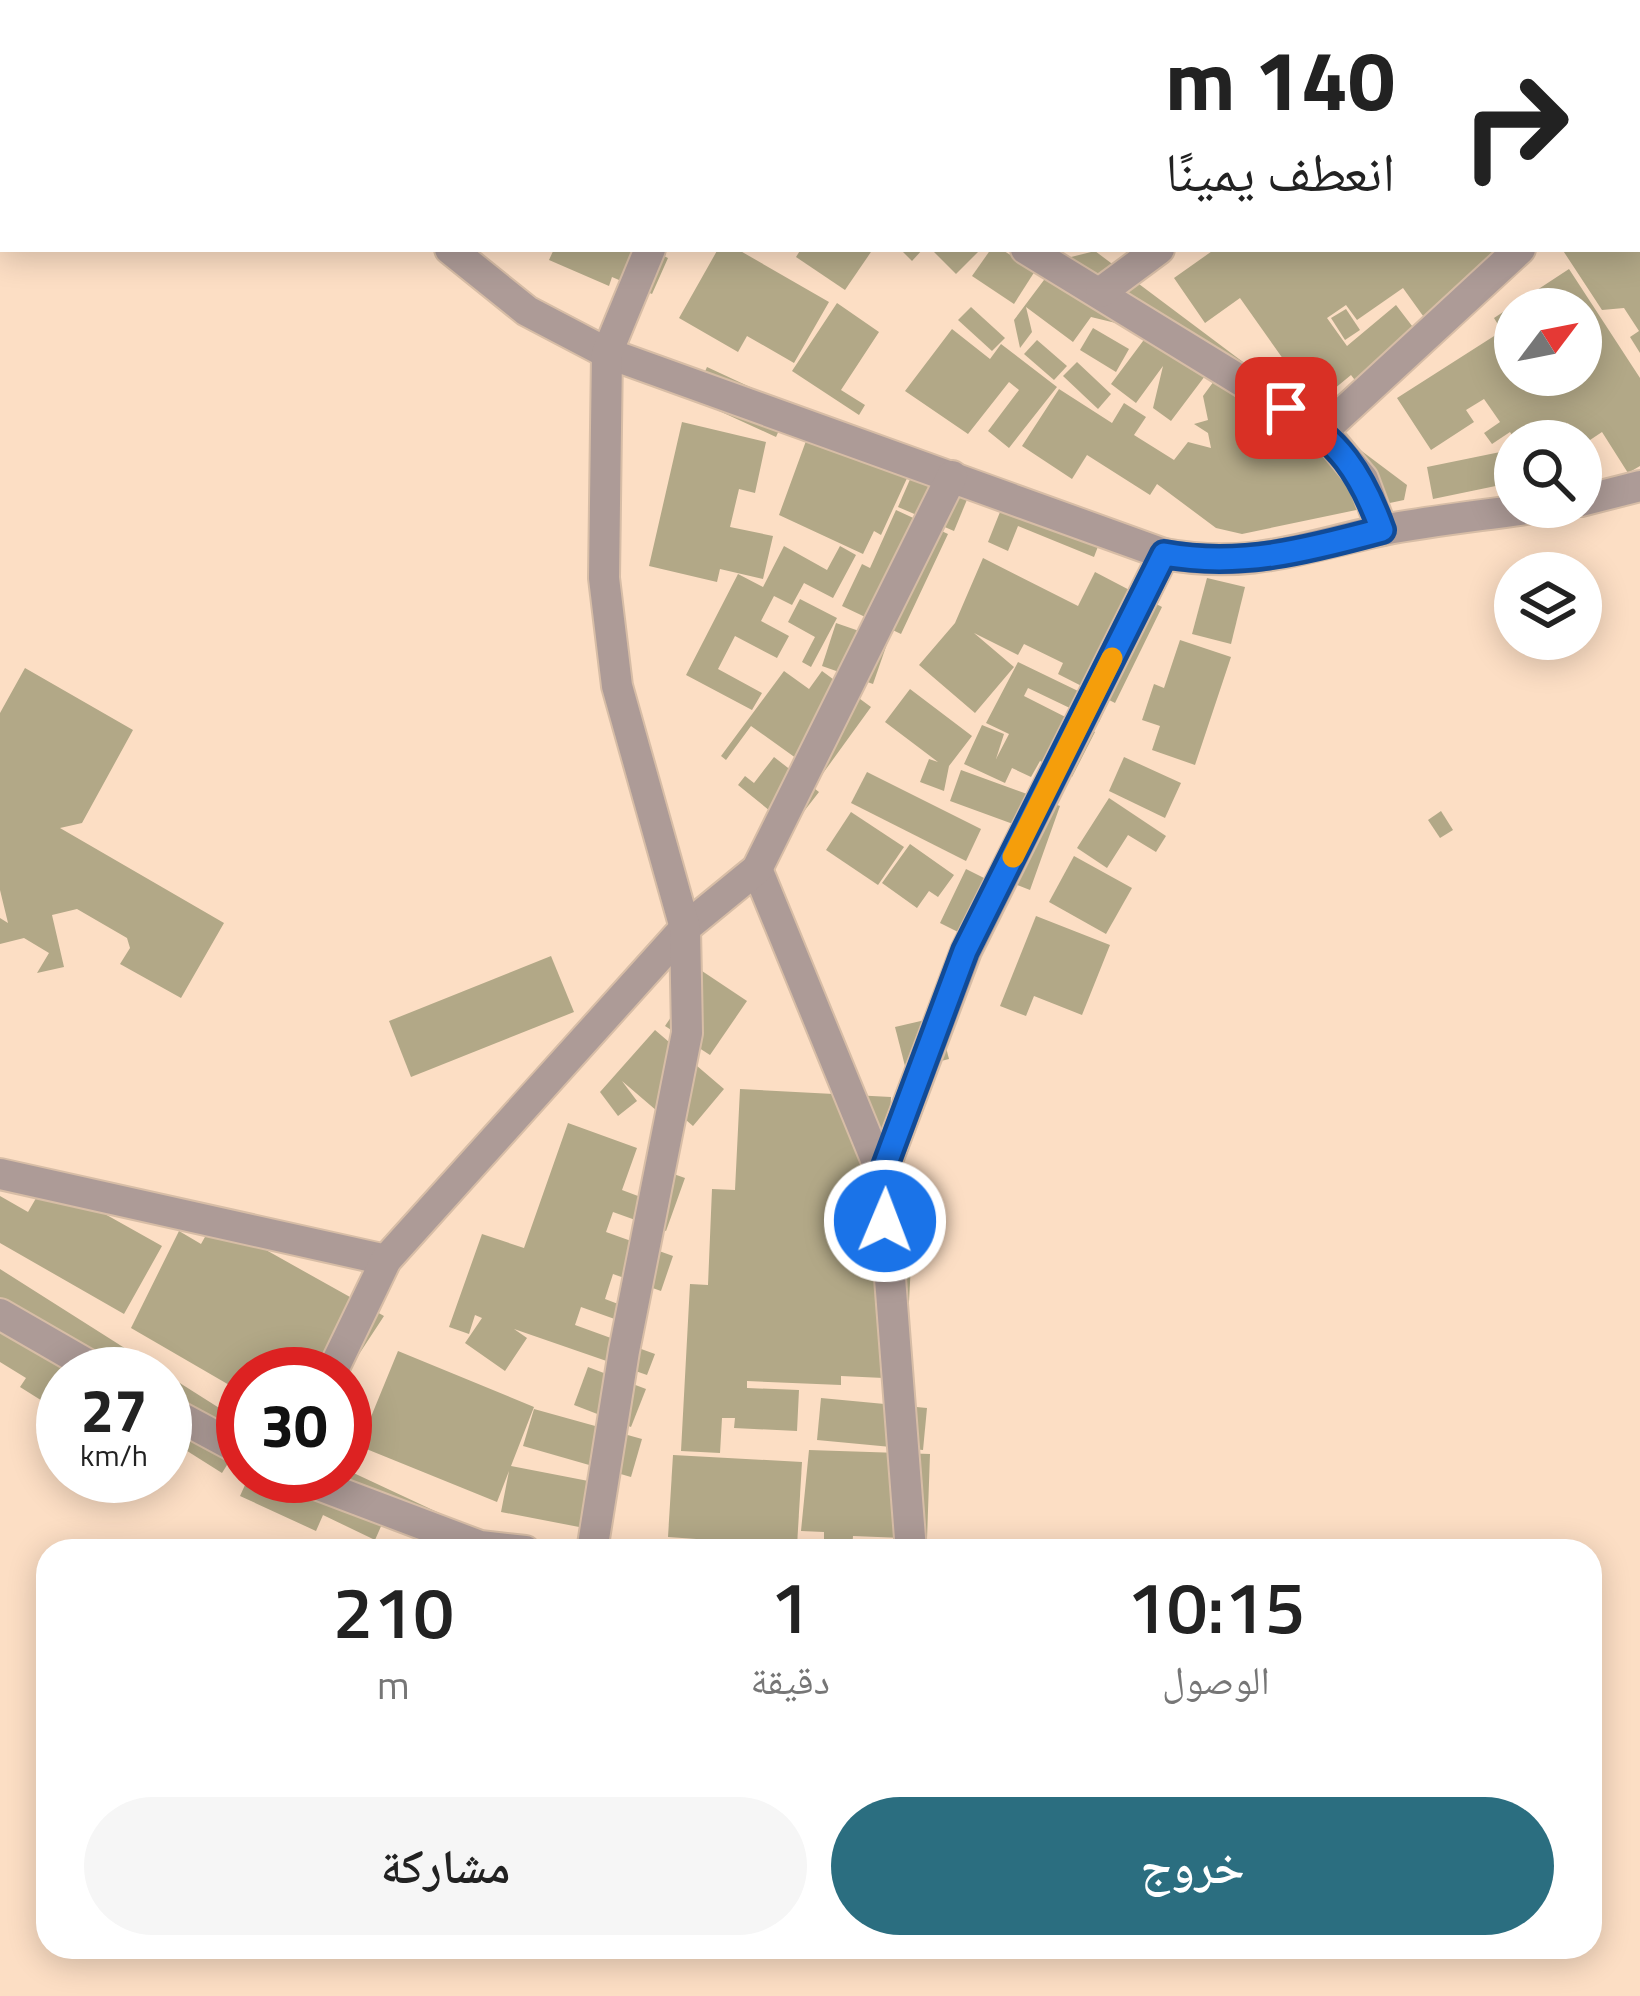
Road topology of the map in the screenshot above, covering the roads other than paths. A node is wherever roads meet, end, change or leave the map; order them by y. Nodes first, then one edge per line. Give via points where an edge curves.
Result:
1 (454, 252) edge
2 (649, 252) edge
3 (1031, 252) edge
4 (1156, 252) edge
5 (1517, 252) edge
6 (1101, 292) junction
7 (607, 353) junction
8 (1323, 431) junction
9 (952, 476) junction
10 (1640, 486) edge
11 (1602, 496) edge
12 (1494, 514) edge
13 (1382, 530) junction
14 (1164, 554) junction
15 (757, 869) junction
16 (685, 928) junction
17 (0, 1174) edge
18 (882, 1174) junction
19 (386, 1260) junction
20 (0, 1314) edge
21 (57, 1347) edge
22 (344, 1347) edge
23 (366, 1503) edge
24 (462, 1539) edge
25 (594, 1539) edge
26 (910, 1539) edge

1 - 7 street via 527,311
2 - 7 street
3 - 6 street
4 - 6 street
5 - 8 street
6 - 8 street
7 - 9 street
7 - 16 street via 604,578 617,686
8 - 13 street via 1363,479
9 - 14 street
9 - 15 street
10 - 11 street
12 - 13 street
13 - 14 street via 1290,556 1204,562
14 - 18 street via 965,951
15 - 16 street
15 - 18 street
16 - 19 street
16 - 25 street via 688,1034
17 - 19 street
18 - 26 street
19 - 22 street
20 - 21 street
23 - 24 street

